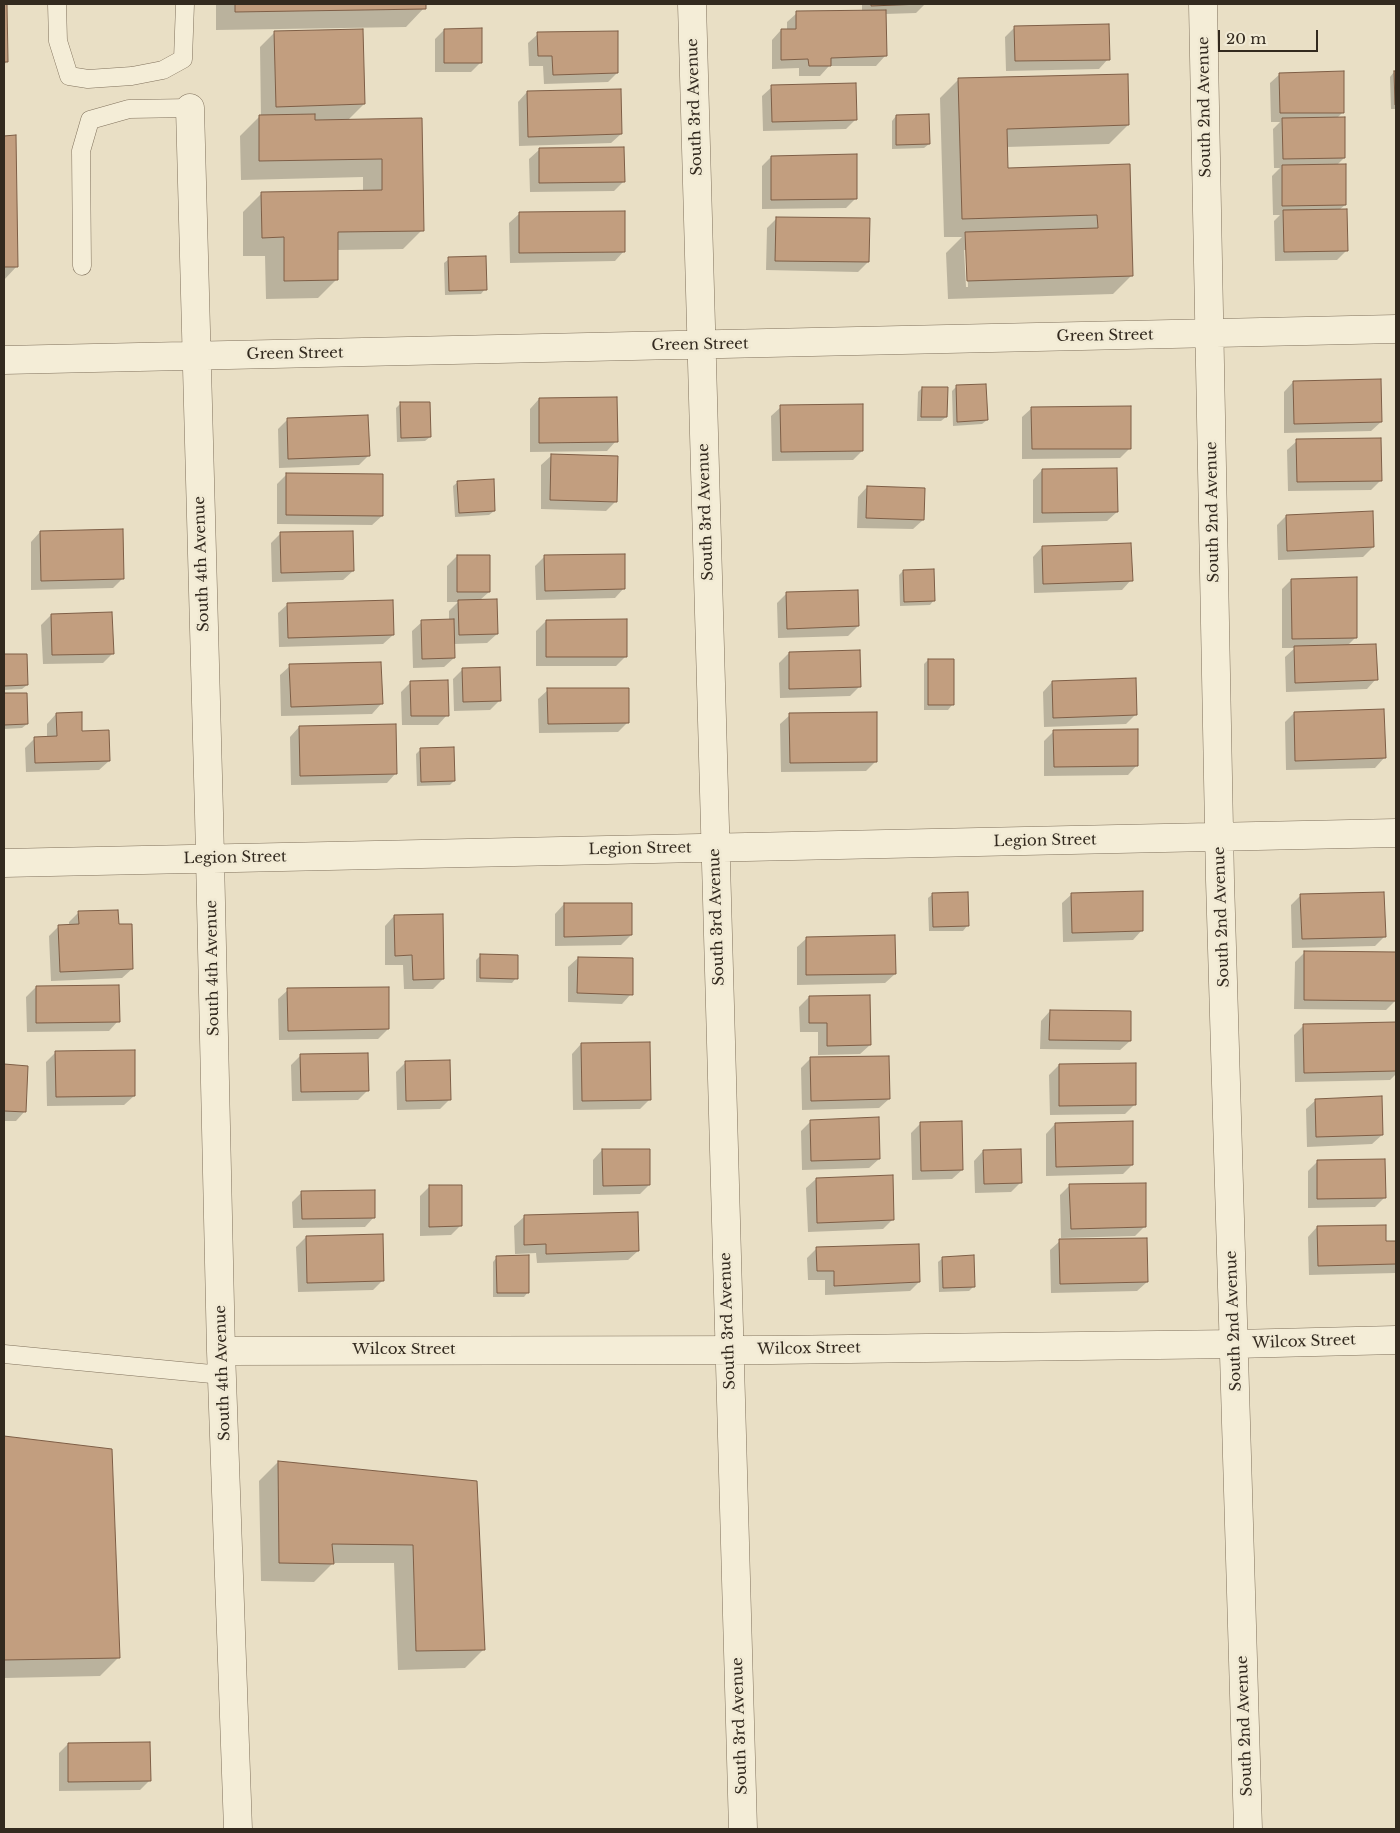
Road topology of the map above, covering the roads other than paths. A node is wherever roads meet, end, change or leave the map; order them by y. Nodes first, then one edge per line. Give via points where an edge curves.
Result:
1 (56, 4) edge
2 (185, 4) edge
3 (692, 4) edge
4 (1203, 4) edge
5 (190, 108) joint
6 (82, 266) dead end
7 (1396, 329) edge
8 (1210, 334) junction
9 (701, 345) junction
10 (196, 355) junction
11 (4, 360) edge
12 (1396, 833) edge
13 (1220, 837) junction
14 (715, 848) junction
15 (210, 859) junction
16 (4, 863) edge
17 (1396, 1340) edge
18 (1234, 1344) junction
19 (729, 1350) junction
20 (4, 1354) edge
21 (222, 1363) junction
22 (238, 1829) edge
23 (743, 1829) edge
24 (1248, 1829) edge

1 - 2 lane via 58,41 69,76 88,79 163,70 183,59
3 - 9 street, South 3rd Avenue
4 - 8 street, South 2nd Avenue
5 - 6 lane via 129,109 90,120 81,151
5 - 10 street, South 4th Avenue
7 - 8 street, Green Street
8 - 9 street, Green Street
8 - 13 street, South 2nd Avenue
9 - 10 street, Green Street
9 - 14 street, South 3rd Avenue
10 - 11 street, Green Street
10 - 15 street, South 4th Avenue
12 - 13 street, Legion Street
13 - 14 street, Legion Street
13 - 18 street, South 2nd Avenue
14 - 15 street, Legion Street
14 - 19 street, South 3rd Avenue
15 - 16 street, Legion Street
15 - 21 street, South 4th Avenue
17 - 18 street, Wilcox Street
18 - 19 street, Wilcox Street
18 - 24 street, South 2nd Avenue
19 - 21 street, Wilcox Street
19 - 23 street, South 3rd Avenue
20 - 21 lane
21 - 22 street, South 4th Avenue

